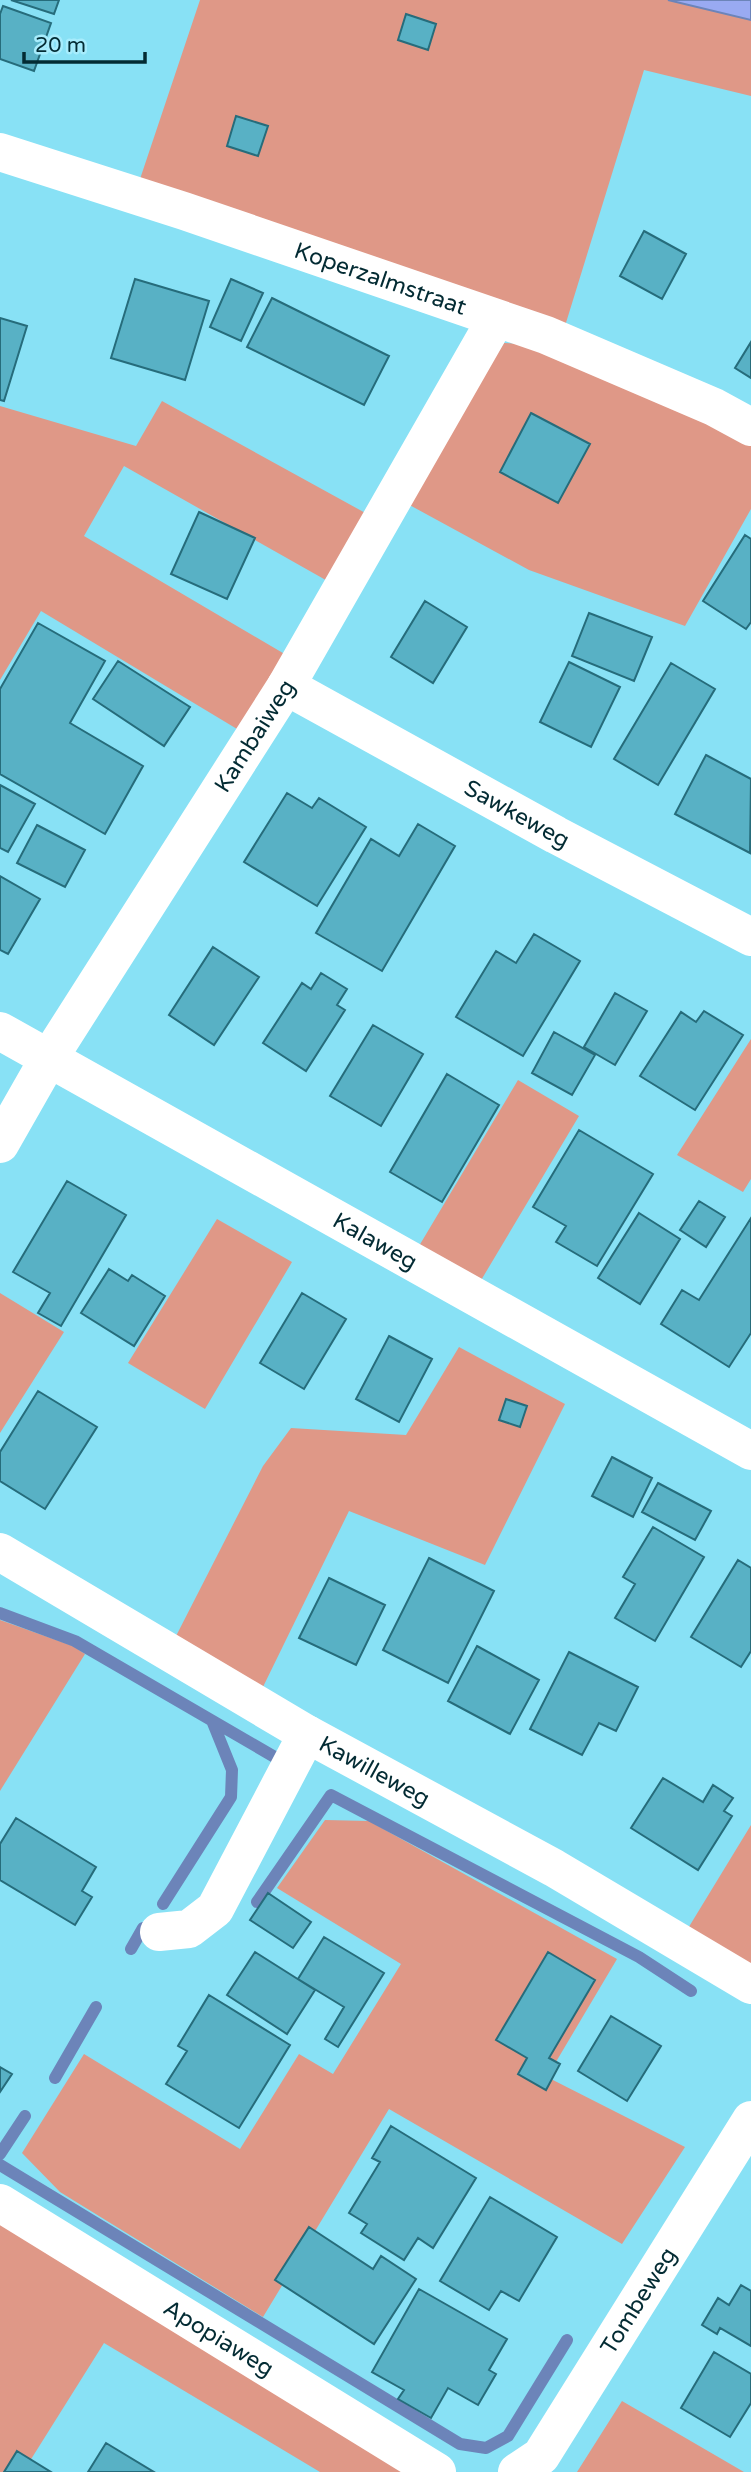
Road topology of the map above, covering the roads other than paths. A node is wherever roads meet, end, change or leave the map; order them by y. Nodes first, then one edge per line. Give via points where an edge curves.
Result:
1 (0, 152) edge
2 (496, 320) junction
3 (751, 427) edge
4 (286, 685) junction
5 (751, 937) edge
6 (0, 1031) edge
7 (49, 1058) junction
8 (0, 1144) edge
9 (751, 1451) edge
10 (0, 1552) edge
11 (307, 1734) junction
12 (159, 1932) dead end
13 (751, 1985) edge
14 (751, 2120) edge
15 (0, 2203) edge
16 (438, 2472) edge
17 (517, 2472) edge

1 - 2 street, Koperzalmstraat via 392,281
2 - 3 street, Koperzalmstraat via 546,335
2 - 4 street, Kambaiweg
4 - 5 street, Sawkeweg
4 - 7 street, Kambaiweg
6 - 7 street, Kalaweg
7 - 8 street, Kambaiweg
7 - 9 street, Kalaweg
10 - 11 street, Kawilleweg
11 - 12 street via 215,1909 189,1928
11 - 13 street, Kawilleweg via 554,1868
14 - 17 street, Tombeweg via 541,2456
15 - 16 street, Apopiaweg

